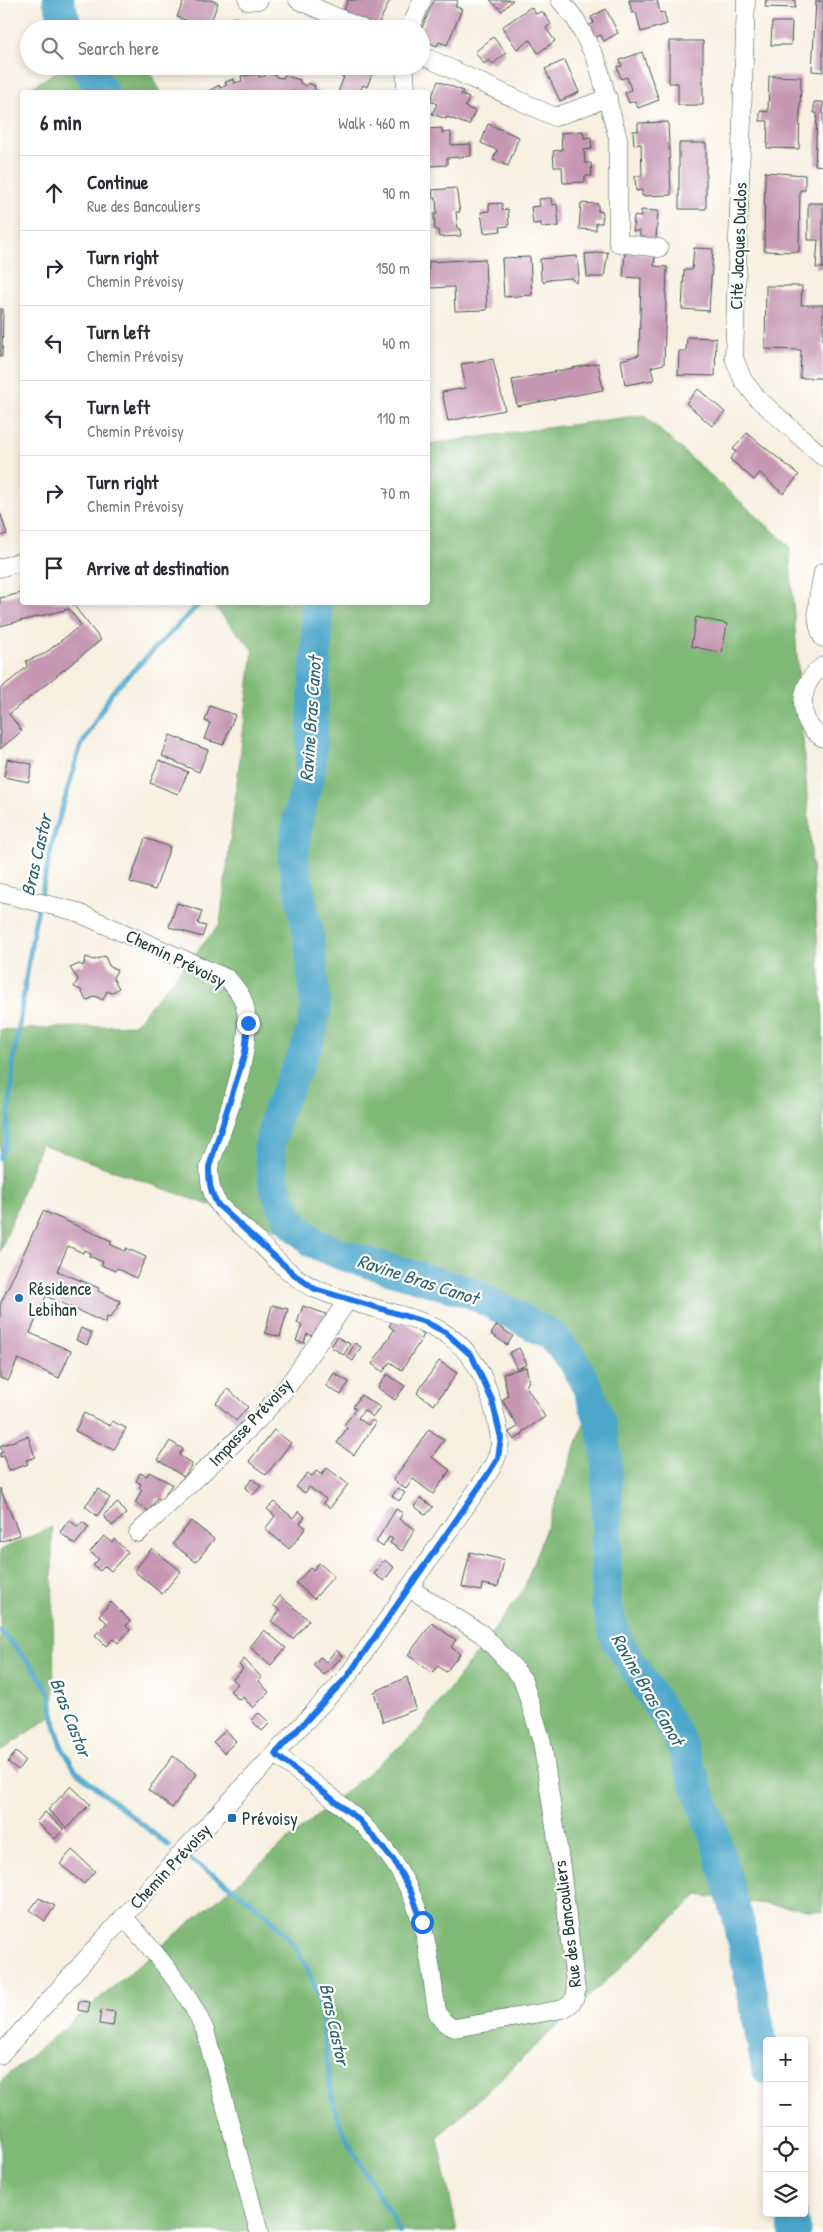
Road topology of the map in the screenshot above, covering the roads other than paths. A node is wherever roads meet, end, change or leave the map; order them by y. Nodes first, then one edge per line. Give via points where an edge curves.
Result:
1 (298, 0) edge
2 (422, 0) edge
3 (560, 0) edge
4 (746, 0) edge
5 (343, 20) edge
6 (414, 20) edge
7 (430, 59) edge
8 (405, 75) edge
9 (406, 90) edge
10 (608, 98) junction
11 (659, 248) dead end
12 (823, 457) edge
13 (20, 562) edge
14 (0, 568) edge
15 (823, 572) edge
16 (822, 637) edge
17 (820, 668) edge
18 (823, 738) edge
19 (8, 895) edge
20 (348, 1300) junction
21 (138, 1533) dead end
22 (409, 1588) junction
23 (275, 1754) junction
24 (124, 1917) junction
25 (0, 2055) edge
26 (259, 2232) edge

1 - 5 street
2 - 6 street
3 - 10 street via 576,20 597,61
4 - 12 street, Cité Jacques Duclos via 734,358 743,380 757,398
7 - 10 street via 555,117
8 - 9 street
10 - 11 street via 618,138 618,243
13 - 14 street
15 - 16 street via 817,602 817,620
16 - 17 street
17 - 18 street via 805,688 803,710 812,730
19 - 20 street, Chemin Prévoisy via 74,910 228,979 242,998 248,1023 245,1053 209,1167 209,1186 213,1197 296,1276 315,1289
20 - 21 street, Impasse Prévoisy via 287,1387 256,1422
20 - 22 street, Chemin Prévoisy via 425,1322 458,1343 472,1356 488,1391 501,1438 498,1458
22 - 23 street, Chemin Prévoisy via 347,1677
22 - 23 street, Rue des Bancouliers via 482,1634 523,1680 542,1742 561,1867 576,1991 571,2005 455,2028 448,2026 437,2012 422,1922 411,1892 394,1861 359,1820
23 - 24 street, Chemin Prévoisy
24 - 25 street, Chemin Prévoisy
24 - 26 street via 174,1975 205,2030

